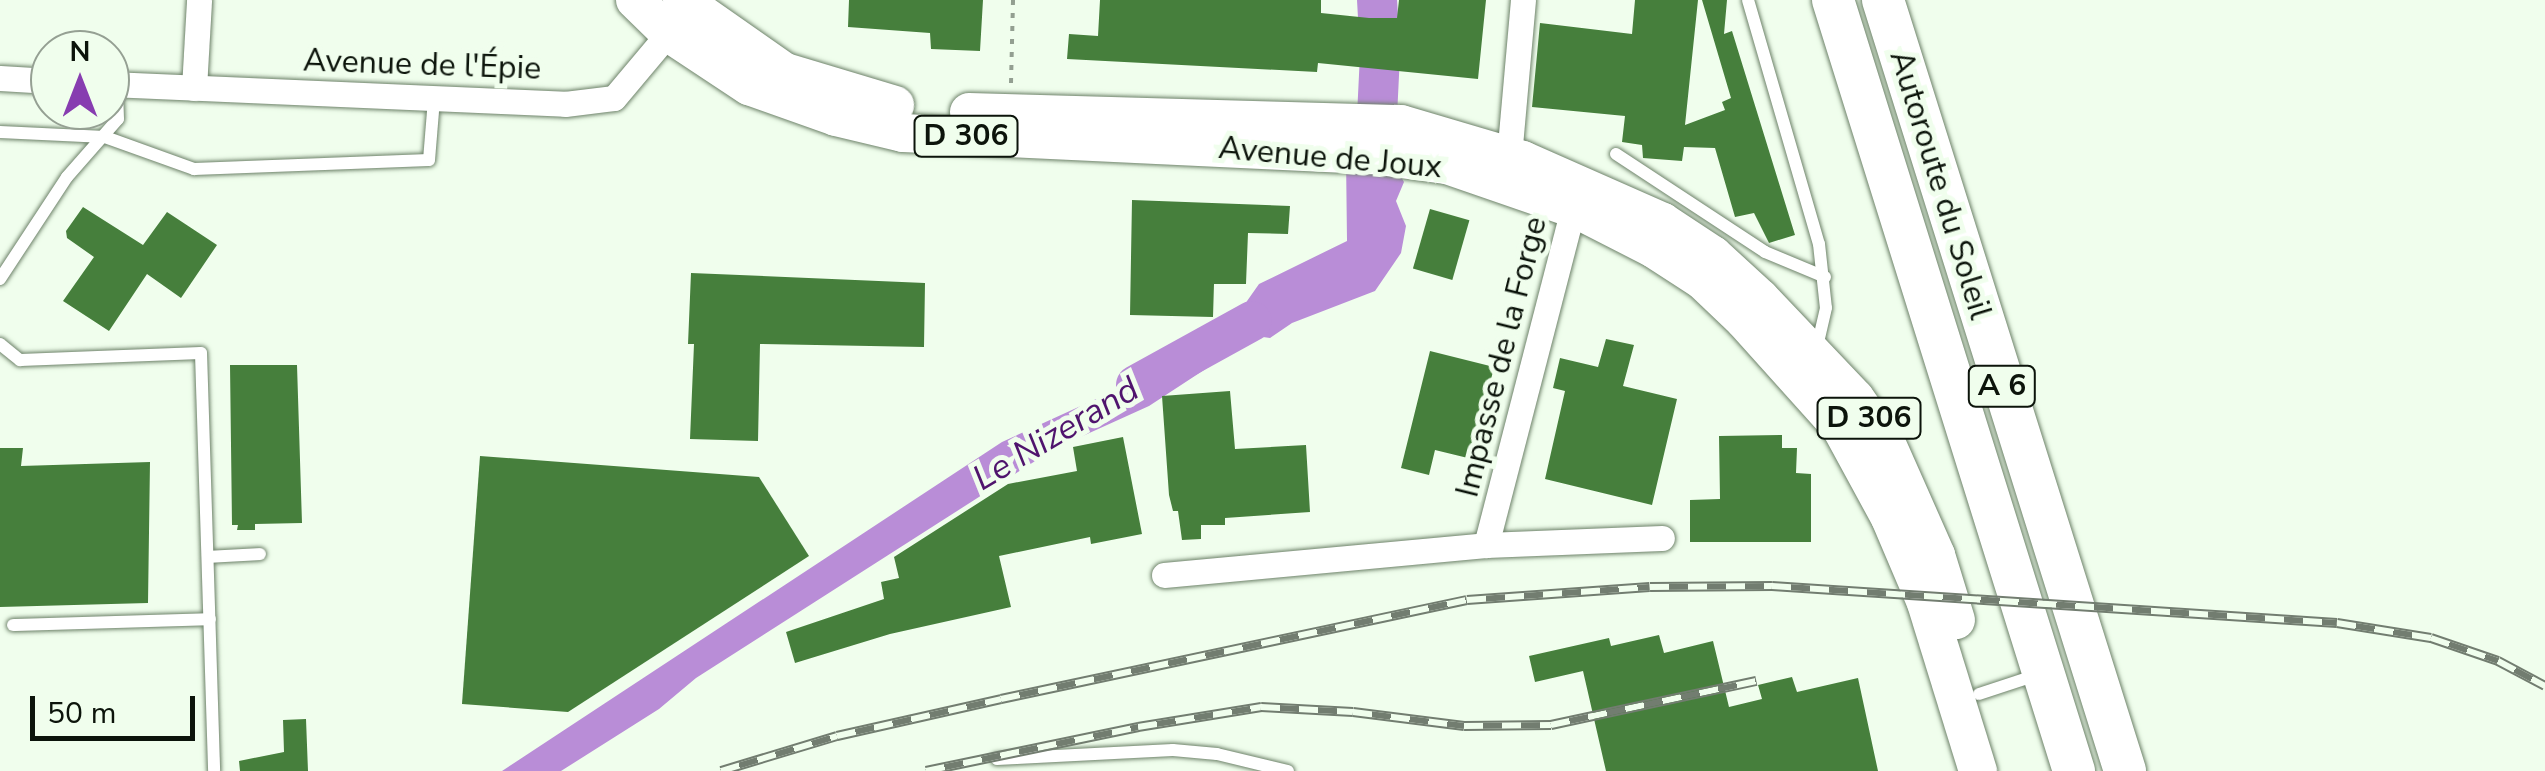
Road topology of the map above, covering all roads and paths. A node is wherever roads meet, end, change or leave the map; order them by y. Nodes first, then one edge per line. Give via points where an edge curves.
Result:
1 (200, 0) edge
2 (635, 0) edge
3 (1013, 0) edge
4 (1522, 0) edge
5 (1748, 0) edge
6 (1833, 0) edge
7 (1883, 0) edge
8 (680, 13) edge
9 (0, 78) edge
10 (30, 79) edge
11 (130, 85) edge
12 (194, 88) junction
13 (434, 99) junction
14 (1010, 112) junction
15 (110, 130) edge
16 (0, 132) edge
17 (105, 136) junction
18 (1336, 136) junction
19 (1616, 154) dead end
20 (1508, 169) junction
21 (1576, 196) junction
22 (1825, 277) junction
23 (0, 279) edge
24 (2, 351) edge
25 (1804, 364) junction
26 (1662, 538) dead end
27 (1486, 545) junction
28 (260, 554) dead end
29 (208, 557) junction
30 (1164, 575) dead end
31 (210, 619) junction
32 (13, 625) dead end
33 (2042, 673) junction
34 (1979, 694) junction
35 (997, 758) dead end
36 (214, 771) edge
37 (1288, 771) edge
38 (1978, 771) edge
39 (2002, 771) edge
40 (2074, 771) edge
41 (2124, 771) edge

1 - 12 street
2 - 8 main road, Avenue de Joux / D 306
3 - 14 path
4 - 20 street
5 - 22 lane
6 - 33 highway, Autoroute du Soleil / A 6
7 - 41 highway, Autoroute du Soleil / A 6
8 - 13 street, Avenue de l'Épie via 614,98 564,104
8 - 14 main road, Avenue de Joux / D 306 via 785,72 857,97 920,110
8 - 18 main road, Avenue de Joux / D 306 via 749,86 836,118 904,132
9 - 10 street
11 - 12 street, Avenue de l'Épie
12 - 13 street, Avenue de l'Épie
13 - 17 lane via 429,160 194,168
14 - 18 main road, Avenue de Joux / D 306
15 - 17 lane
16 - 17 lane
17 - 23 lane via 67,177
18 - 20 main road, Avenue de Joux / D 306 via 1399,141 1447,165
19 - 22 lane via 1765,252
20 - 21 main road, Avenue de Joux / D 306
21 - 25 main road, Avenue de Joux / D 306 via 1702,280
21 - 27 street, Impasse de la Forge
22 - 25 lane via 1826,308
24 - 29 lane via 20,360 201,354
25 - 34 main road, Avenue de Joux / D 306 via 1855,398 1886,442 1936,554
25 - 38 main road, Avenue de Joux / D 306 via 1890,518 1926,603
26 - 27 street, Impasse de la Forge
27 - 30 street, Impasse de la Forge
28 - 29 lane
29 - 31 lane
31 - 32 lane
31 - 36 lane
33 - 34 lane
33 - 40 highway, Autoroute du Soleil / A 6
34 - 39 main road, Avenue de Joux / D 306
35 - 37 lane via 1174,750

